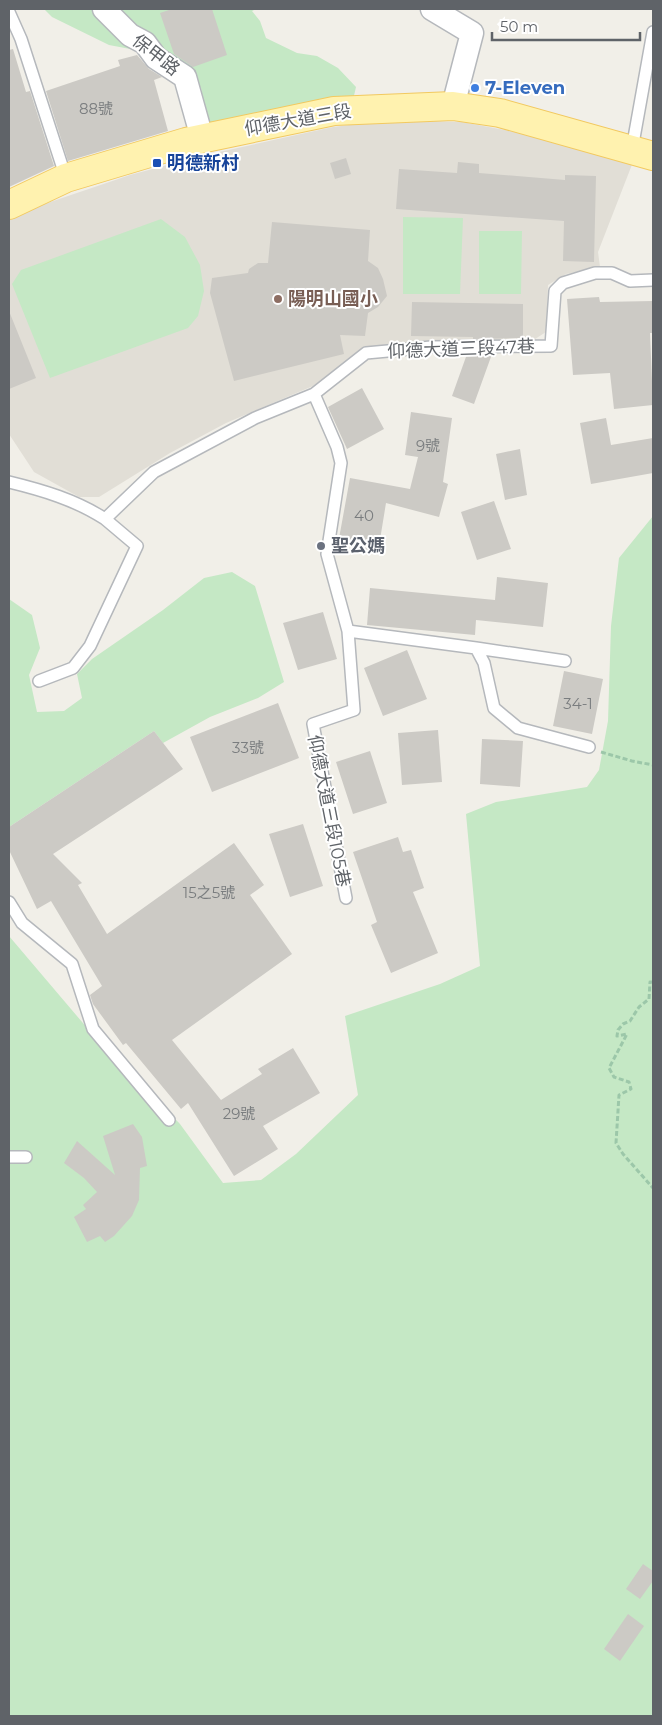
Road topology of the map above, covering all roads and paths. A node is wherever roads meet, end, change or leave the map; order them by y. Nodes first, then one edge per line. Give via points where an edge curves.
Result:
1 (104, 9) edge
2 (432, 9) edge
3 (9, 12) edge
4 (653, 32) edge
5 (453, 106) junction
6 (202, 138) junction
7 (643, 152) edge
8 (66, 178) junction
9 (9, 205) edge
10 (653, 280) edge
11 (314, 394) junction
12 (9, 482) edge
13 (105, 519) junction
14 (348, 631) junction
15 (476, 648) junction
16 (564, 661) dead end
17 (39, 681) dead end
18 (589, 747) joint
19 (653, 765) edge
20 (346, 898) dead end
21 (9, 902) edge
22 (653, 982) edge
23 (169, 1120) dead end
24 (9, 1157) edge
25 (26, 1157) dead end
26 (653, 1188) edge

1 - 6 street, 保甲路 via 130,35 145,43 156,58 185,77
2 - 5 street via 472,33
3 - 8 lane via 21,39
4 - 7 lane
5 - 6 main road, 仰德大道三段 via 334,111
5 - 7 main road, 仰德大道三段 via 500,113
6 - 8 main road, 仰德大道三段
8 - 9 main road, 仰德大道三段
10 - 11 lane, 仰德大道三段47巷 via 630,280 612,273 595,273 563,283 554,291 551,346 431,347 366,354
11 - 13 lane via 255,418 154,472
11 - 14 lane, 仰德大道三段105巷 via 341,463 327,554
12 - 13 lane via 41,490
13 - 17 lane via 137,546 90,646 72,668
14 - 15 lane
14 - 20 lane, 仰德大道三段105巷 via 354,710 312,724
15 - 16 lane
15 - 18 lane via 484,663 494,708 518,728
18 - 19 path via 632,762
21 - 23 lane via 22,923 72,964 93,1029
22 - 26 path via 650,982 649,999 618,1030 616,1036 627,1034 609,1068 614,1077 629,1082 631,1089 619,1095 616,1143
24 - 25 lane

